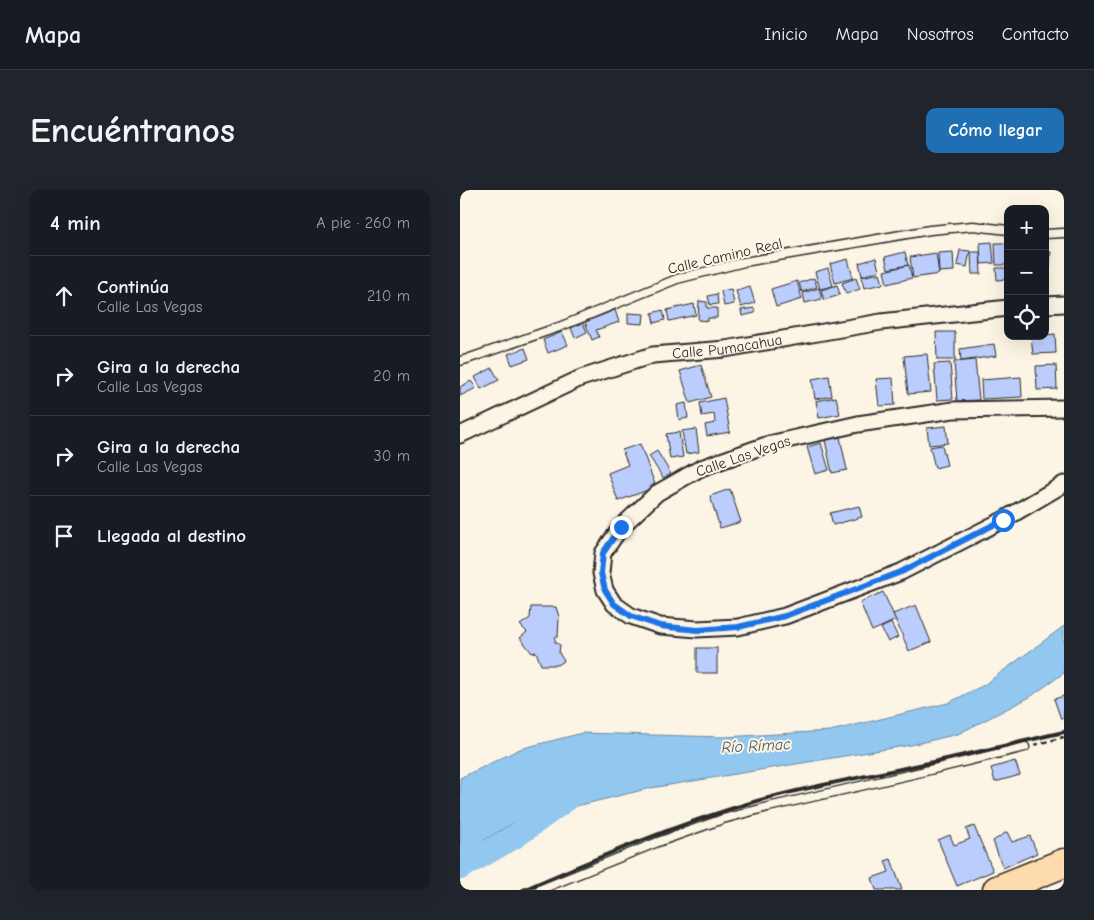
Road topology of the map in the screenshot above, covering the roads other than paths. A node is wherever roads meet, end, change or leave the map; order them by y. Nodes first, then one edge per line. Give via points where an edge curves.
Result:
1 (1004, 230) edge
2 (1064, 233) edge
3 (1049, 234) edge
4 (1064, 304) edge
5 (1049, 305) edge
6 (1004, 308) edge
7 (460, 361) edge
8 (1064, 408) edge
9 (460, 435) edge
10 (1064, 484) edge
11 (1025, 747) road end
12 (1064, 863) edge
13 (540, 890) edge
14 (997, 890) edge

1 - 7 lane, Calle Camino Real via 973,226 930,230 744,262 677,279 559,327
2 - 3 lane
4 - 5 street
6 - 9 street, Calle Pumacahua via 882,322 725,349 653,356 581,378
8 - 10 street, Calle Las Vegas via 953,410 858,424 769,444 701,468 657,494 621,527 603,553 601,573 605,590 614,604 631,616 660,626 697,630 738,627 785,616 901,572 1003,520
11 - 13 lane via 723,819
12 - 14 highway

